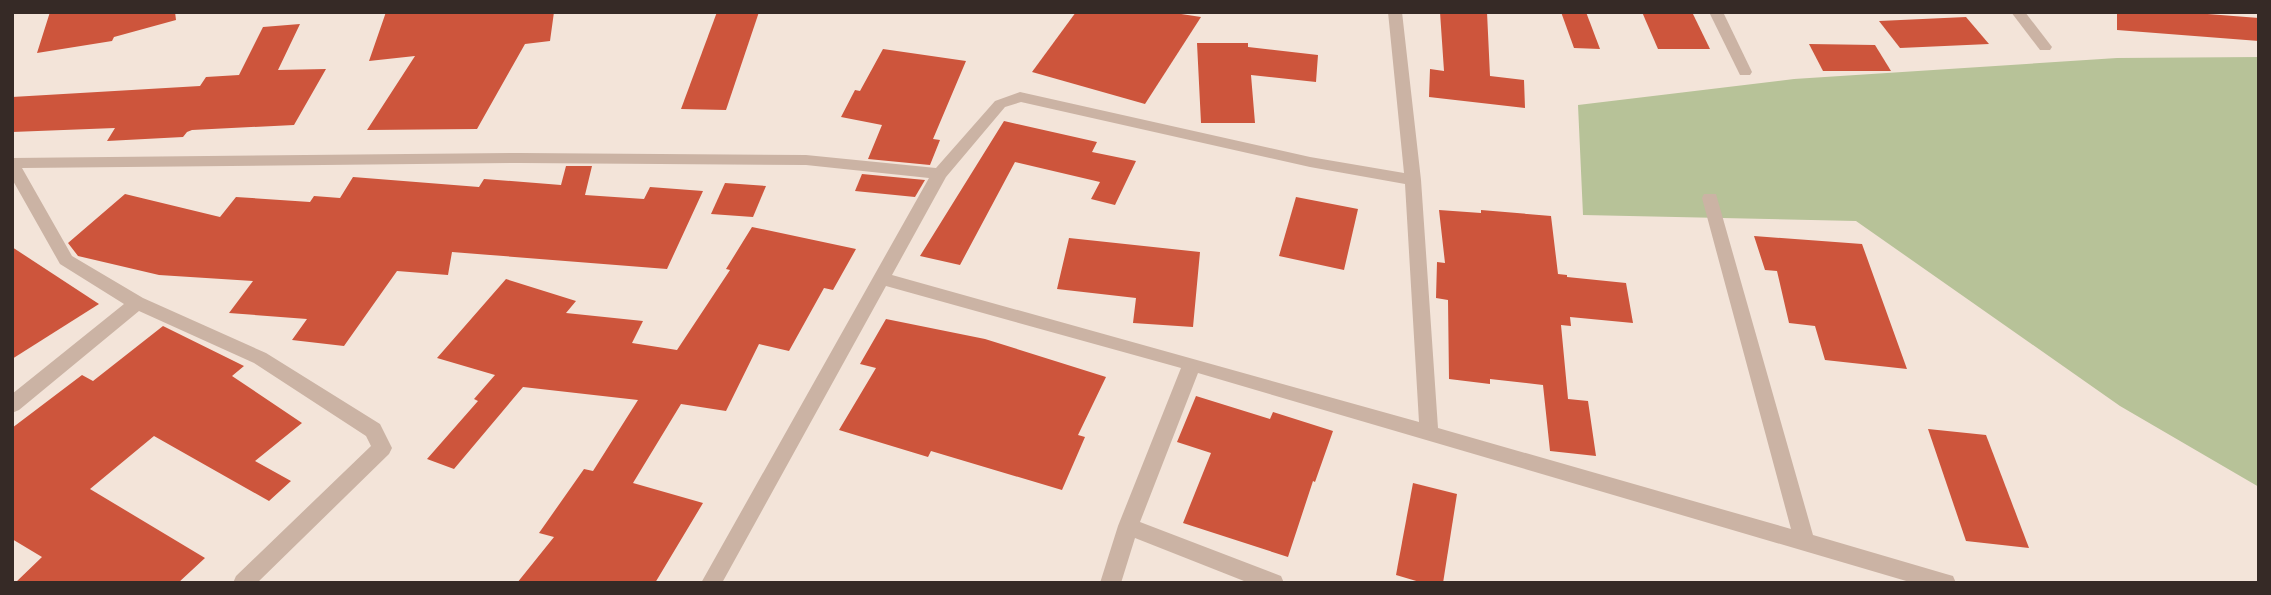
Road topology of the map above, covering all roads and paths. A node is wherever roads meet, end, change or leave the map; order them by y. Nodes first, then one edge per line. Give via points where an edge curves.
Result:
1 (1395, 12) edge
2 (1716, 12) edge
3 (2018, 12) edge
4 (2045, 47) dead end
5 (1745, 72) dead end
6 (12, 163) edge
7 (940, 174) junction
8 (1413, 180) junction
9 (1710, 198) dead end
10 (880, 278) junction
11 (136, 303) junction
12 (1192, 364) junction
13 (12, 405) edge
14 (1429, 432) junction
15 (1128, 526) junction
16 (1804, 540) junction
17 (243, 583) edge
18 (711, 583) edge
19 (1110, 583) edge
20 (1274, 583) edge
21 (1946, 583) edge

1 - 8 street
2 - 5 street
3 - 4 street
6 - 7 street via 792,159
6 - 11 street via 66,260
7 - 8 street via 1000,104 1020,97 1310,162
7 - 10 street
8 - 14 street
9 - 16 street
10 - 12 street
10 - 18 street
11 - 13 street
11 - 17 street via 260,358 373,430 382,448
12 - 14 street
12 - 15 street
14 - 16 street
15 - 19 street
15 - 20 street
16 - 21 street

